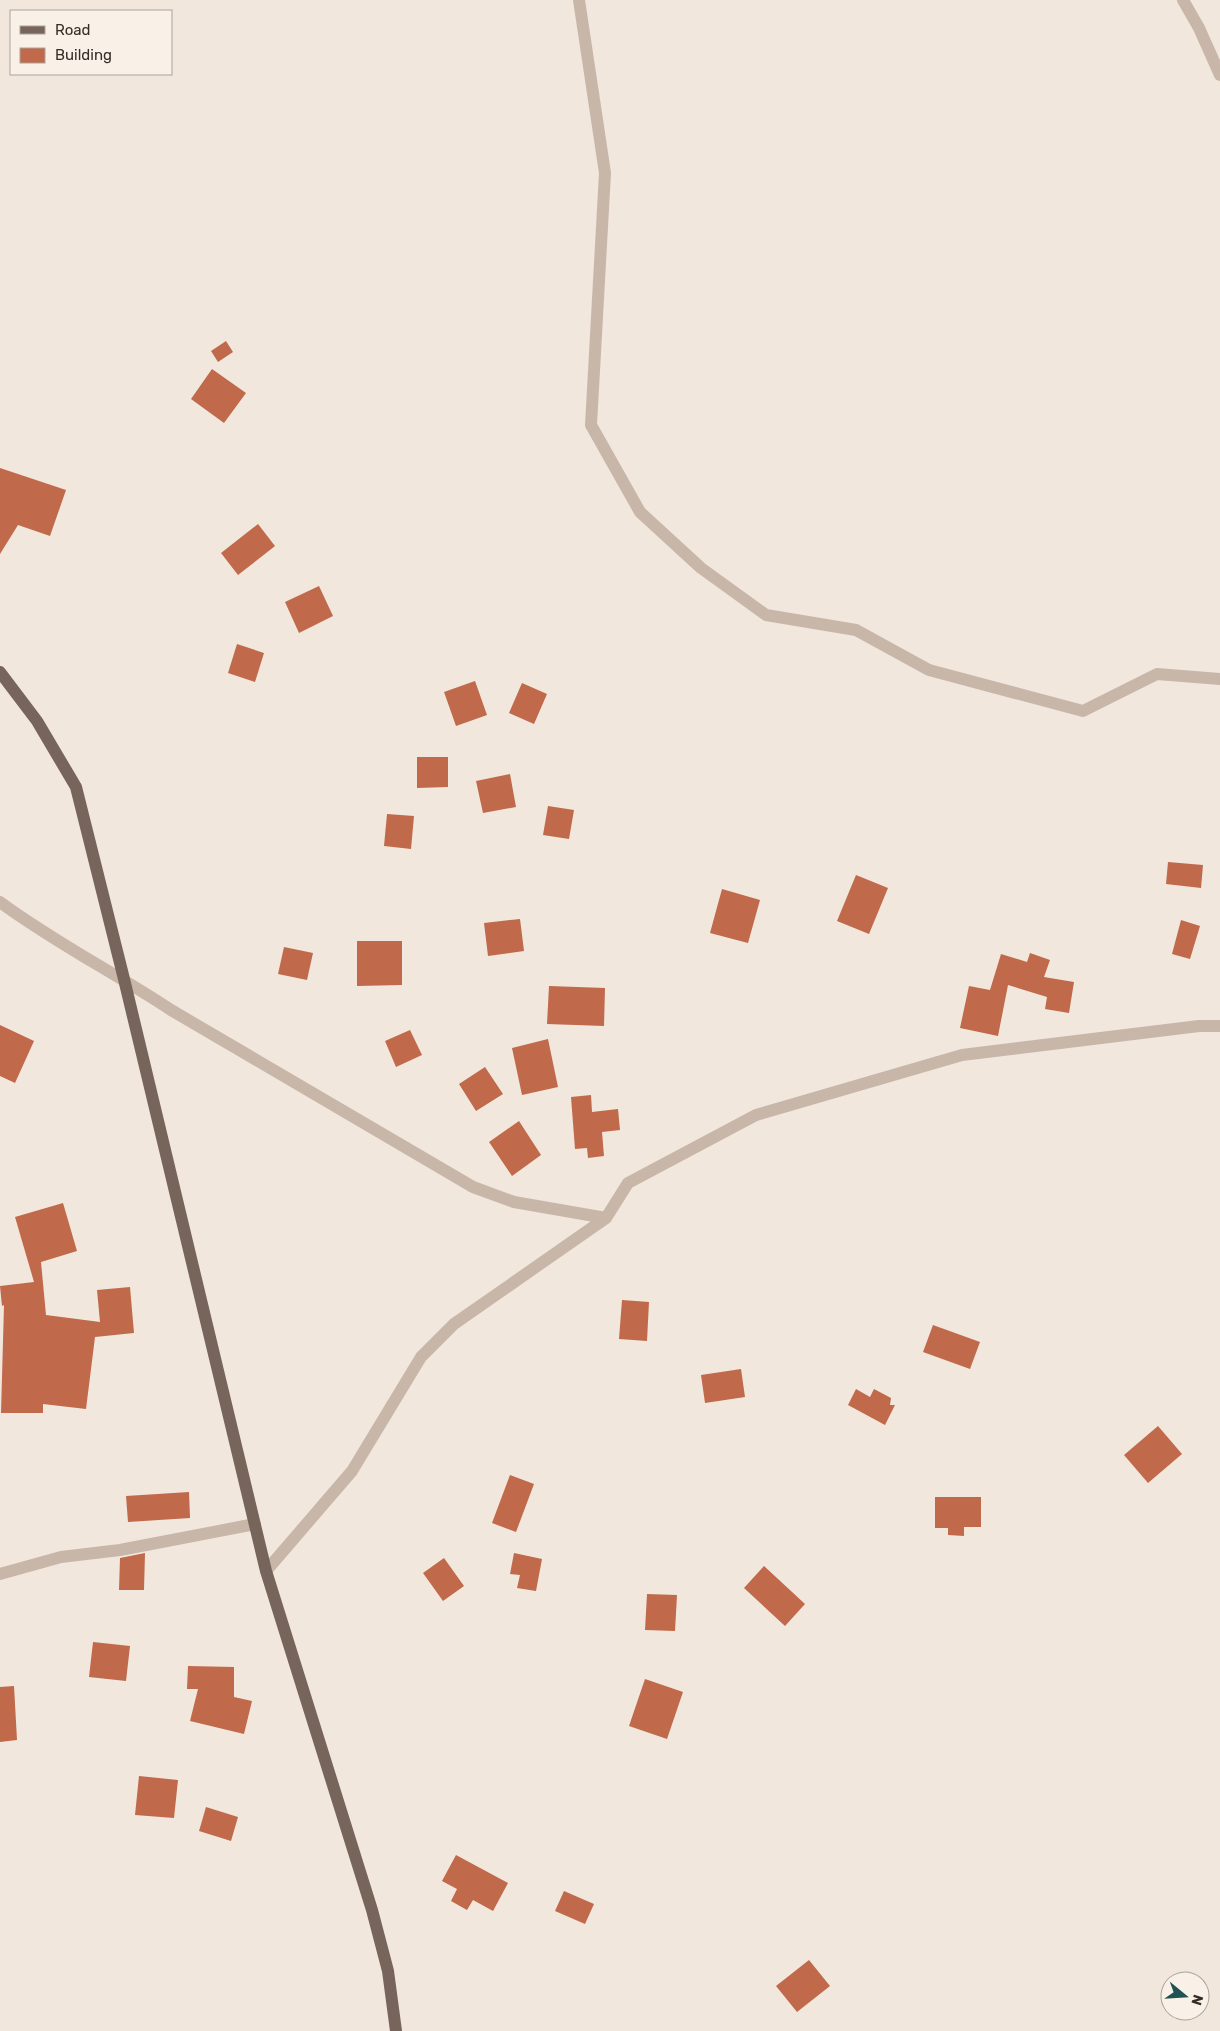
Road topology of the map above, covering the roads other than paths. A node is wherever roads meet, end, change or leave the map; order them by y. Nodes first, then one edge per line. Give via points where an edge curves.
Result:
1 (579, 0) edge
2 (1183, 0) edge
3 (1220, 75) edge
4 (0, 672) edge
5 (1220, 679) edge
6 (0, 902) edge
7 (124, 979) junction
8 (1220, 1026) edge
9 (606, 1218) junction
10 (255, 1524) junction
11 (266, 1571) junction
12 (0, 1574) edge
13 (396, 2031) edge

1 - 5 street via 605,173 590,425 640,512 701,568 766,614 856,630 929,670 1083,711 1157,674
2 - 3 street
4 - 7 main road via 38,721 76,787
6 - 7 street
7 - 9 street via 171,1010 473,1187 514,1202
7 - 10 main road
8 - 9 street via 962,1055 756,1115 628,1183
9 - 11 street via 454,1324 421,1357 352,1471
10 - 11 main road
10 - 12 street via 120,1550 61,1557
11 - 13 main road via 372,1910 388,1971

